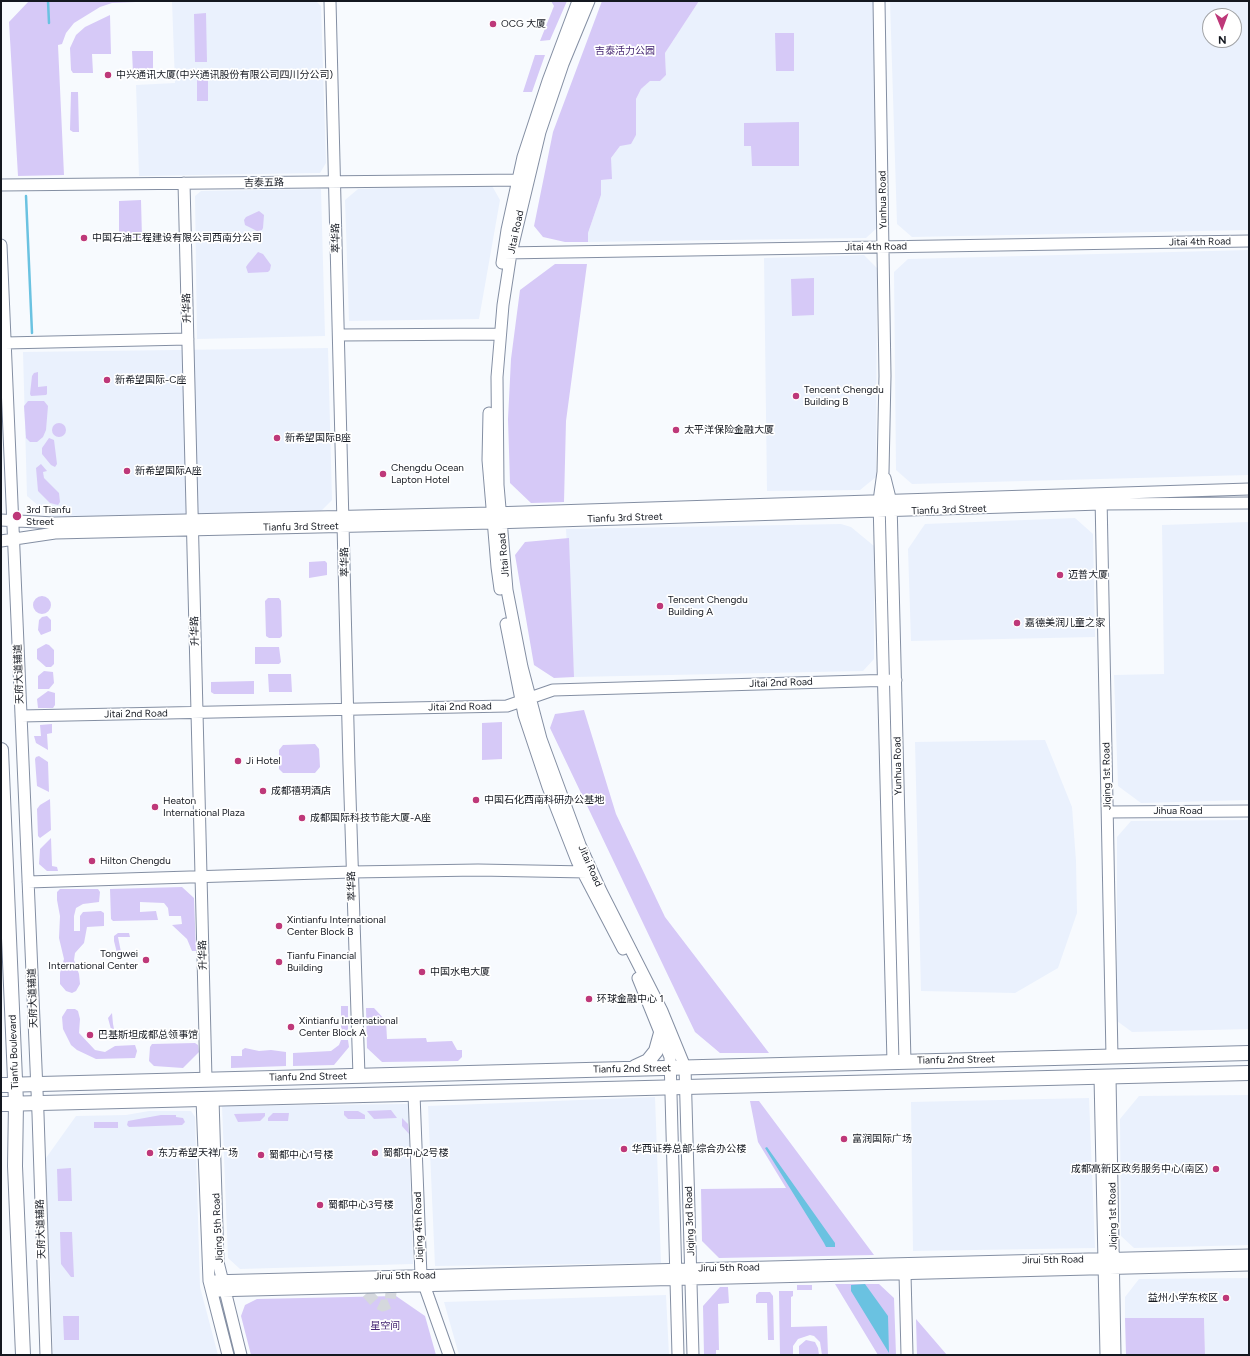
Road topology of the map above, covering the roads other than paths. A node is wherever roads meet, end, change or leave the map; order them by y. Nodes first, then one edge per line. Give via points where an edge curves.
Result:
1 (330, 1) edge
2 (578, 1) edge
3 (589, 1) edge
4 (879, 1) edge
5 (522, 180) junction
6 (335, 182) junction
7 (184, 183) junction
8 (1, 185) edge
9 (1249, 241) edge
10 (1, 245) edge
11 (884, 247) junction
12 (507, 253) junction
13 (497, 334) junction
14 (339, 335) junction
15 (188, 339) junction
16 (5, 343) junction
17 (883, 472) junction
18 (1249, 489) edge
19 (1101, 500) junction
20 (1249, 503) edge
21 (879, 506) junction
22 (891, 507) junction
23 (497, 518) junction
24 (1, 520) edge
25 (12, 520) junction
26 (344, 521) junction
27 (193, 525) junction
28 (13, 539) junction
29 (1, 540) edge
30 (884, 680) junction
31 (896, 680) junction
32 (526, 699) junction
33 (348, 709) junction
34 (197, 713) junction
35 (21, 716) junction
36 (1, 750) edge
37 (1249, 811) edge
38 (1108, 812) junction
39 (352, 872) junction
40 (587, 872) junction
41 (201, 876) junction
42 (28, 882) junction
43 (661, 1033) junction
44 (1249, 1053) edge
45 (1112, 1056) junction
46 (899, 1062) junction
47 (685, 1067) junction
48 (671, 1068) junction
49 (619, 1069) junction
50 (1249, 1073) edge
51 (359, 1076) junction
52 (1105, 1077) junction
53 (206, 1080) junction
54 (16, 1084) junction
55 (36, 1084) junction
56 (1, 1085) edge
57 (686, 1087) junction
58 (670, 1088) junction
59 (414, 1094) junction
60 (207, 1099) junction
61 (16, 1103) junction
62 (37, 1103) junction
63 (1, 1104) edge
64 (1249, 1256) edge
65 (1109, 1264) junction
66 (1249, 1265) edge
67 (691, 1274) junction
68 (905, 1274) junction
69 (675, 1275) junction
70 (423, 1281) junction
71 (211, 1286) junction
72 (224, 1286) junction
73 (23, 1355) edge
74 (46, 1355) edge
75 (228, 1355) edge
76 (241, 1355) edge
77 (449, 1355) edge
78 (678, 1355) edge
79 (693, 1355) edge
80 (907, 1355) edge
81 (1106, 1355) edge
82 (1115, 1355) edge

1 - 6 street, 萃华路
2 - 5 street, Jitai Road via 533,123
3 - 5 street, Jitai Road via 563,64
4 - 11 street, Yunhua Road
5 - 6 street, 吉泰五路
5 - 12 street, Jitai Road
6 - 7 street, 吉泰五路
6 - 14 street, 萃华路
7 - 8 street, 吉泰五路
7 - 15 street, 升华路
9 - 11 street, Jitai 4th Road
10 - 16 street, 天府大道辅道
11 - 12 street, Jitai 4th Road
11 - 17 street, Yunhua Road
12 - 13 street, Jitai Road
13 - 14 street
13 - 23 street, Jitai Road via 490,381 488,460
14 - 26 street, 萃华路
15 - 16 street
15 - 27 street, 升华路
16 - 25 street, 天府大道辅道
17 - 21 street, Yunhua Road
17 - 22 street, Yunhua Road
18 - 19 street, Tianfu 3rd Street
19 - 20 street, Tianfu 3rd Street
19 - 22 street, Tianfu 3rd Street
19 - 38 street, Jiqing 1st Road
21 - 22 street, Tianfu 3rd Street
21 - 23 street, Tianfu 3rd Street
21 - 30 street, Yunhua Road
22 - 31 street, Yunhua Road
23 - 26 street, Tianfu 3rd Street
23 - 32 street, Jitai Road via 498,575 510,653
24 - 25 street, Tianfu 3rd Street
25 - 27 street, Tianfu 3rd Street
25 - 28 street, 天府大道辅道
26 - 27 street, Tianfu 3rd Street
26 - 33 street, 萃华路
27 - 28 street, Tianfu 3rd Street via 55,533
27 - 34 street, 升华路
28 - 29 street, Tianfu 3rd Street
28 - 35 street, 天府大道辅道
30 - 31 street, Jitai 2nd Road
30 - 32 street, Jitai 2nd Road via 553,690
30 - 46 street, Yunhua Road
31 - 46 street, Yunhua Road
32 - 33 street, Jitai 2nd Road via 507,706
32 - 40 street, Jitai Road via 548,787
33 - 34 street, Jitai 2nd Road
33 - 39 street, 萃华路
34 - 35 street, Jitai 2nd Road
34 - 41 street, 升华路
35 - 42 street, 天府大道辅道
36 - 54 main road, Tianfu Boulevard
37 - 38 street, Jihua Road
38 - 45 street, Jiqing 1st Road
39 - 40 street
39 - 41 street
39 - 51 street, 萃华路
40 - 43 street, Jitai Road via 637,975
40 - 47 street, Jitai Road via 662,1011
41 - 42 street
41 - 53 street, 升华路
42 - 55 street, 天府大道辅道
43 - 48 street, Jitai Road via 670,1057
43 - 49 main road via 656,1051 648,1061 635,1067
44 - 45 main road, Tianfu 2nd Street
45 - 46 main road, Tianfu 2nd Street
46 - 47 main road, Tianfu 2nd Street
47 - 48 main road, Tianfu 2nd Street
47 - 57 street, Jitai Road
48 - 49 main road, Tianfu 2nd Street
48 - 58 street, Jitai Road
49 - 51 main road, Tianfu 2nd Street
50 - 52 main road, Tianfu 2nd Street
51 - 53 main road, Tianfu 2nd Street
52 - 57 main road, Tianfu 2nd Street
52 - 65 street, Jiqing 1st Road
53 - 55 main road, Tianfu 2nd Street
54 - 55 main road, Tianfu 2nd Street
54 - 56 main road, Tianfu 2nd Street
54 - 61 main road, Tianfu Boulevard
55 - 62 street, 天府大道辅道
57 - 58 main road, Tianfu 2nd Street
57 - 67 street, Jiqing 3rd Road
58 - 59 main road, Tianfu 2nd Street
58 - 69 street, Jiqing 3rd Road
59 - 60 main road, Tianfu 2nd Street
59 - 70 street, Jiqing 4th Road
60 - 62 main road, Tianfu 2nd Street
60 - 71 street, Jiqing 5th Road
60 - 72 street, Jiqing 5th Road via 218,1262
61 - 62 main road, Tianfu 2nd Street
61 - 63 main road, Tianfu 2nd Street
61 - 73 main road, Tianfu Boulevard via 15,1166
62 - 74 street, 天府大道辅路
64 - 65 street, Jirui 5th Road
65 - 66 street, Jirui 5th Road
65 - 67 street, Jirui 5th Road
65 - 68 street, Jirui 5th Road
65 - 81 street, Jiqing 1st Road
65 - 82 street, Jiqing 1st Road
67 - 68 street, Jirui 5th Road
67 - 69 street, Jirui 5th Road
67 - 79 street, Jiqing 3rd Road
68 - 80 street
69 - 70 street, Jirui 5th Road
69 - 78 street, Jiqing 3rd Road
70 - 72 street, Jirui 5th Road
70 - 72 street, Jirui 5th Road via 366,1290
70 - 77 street, Jiqing 4th Road
71 - 72 street, Jirui 5th Road
71 - 75 street, Jiqing 5th Road
72 - 76 street, Jiqing 5th Road

